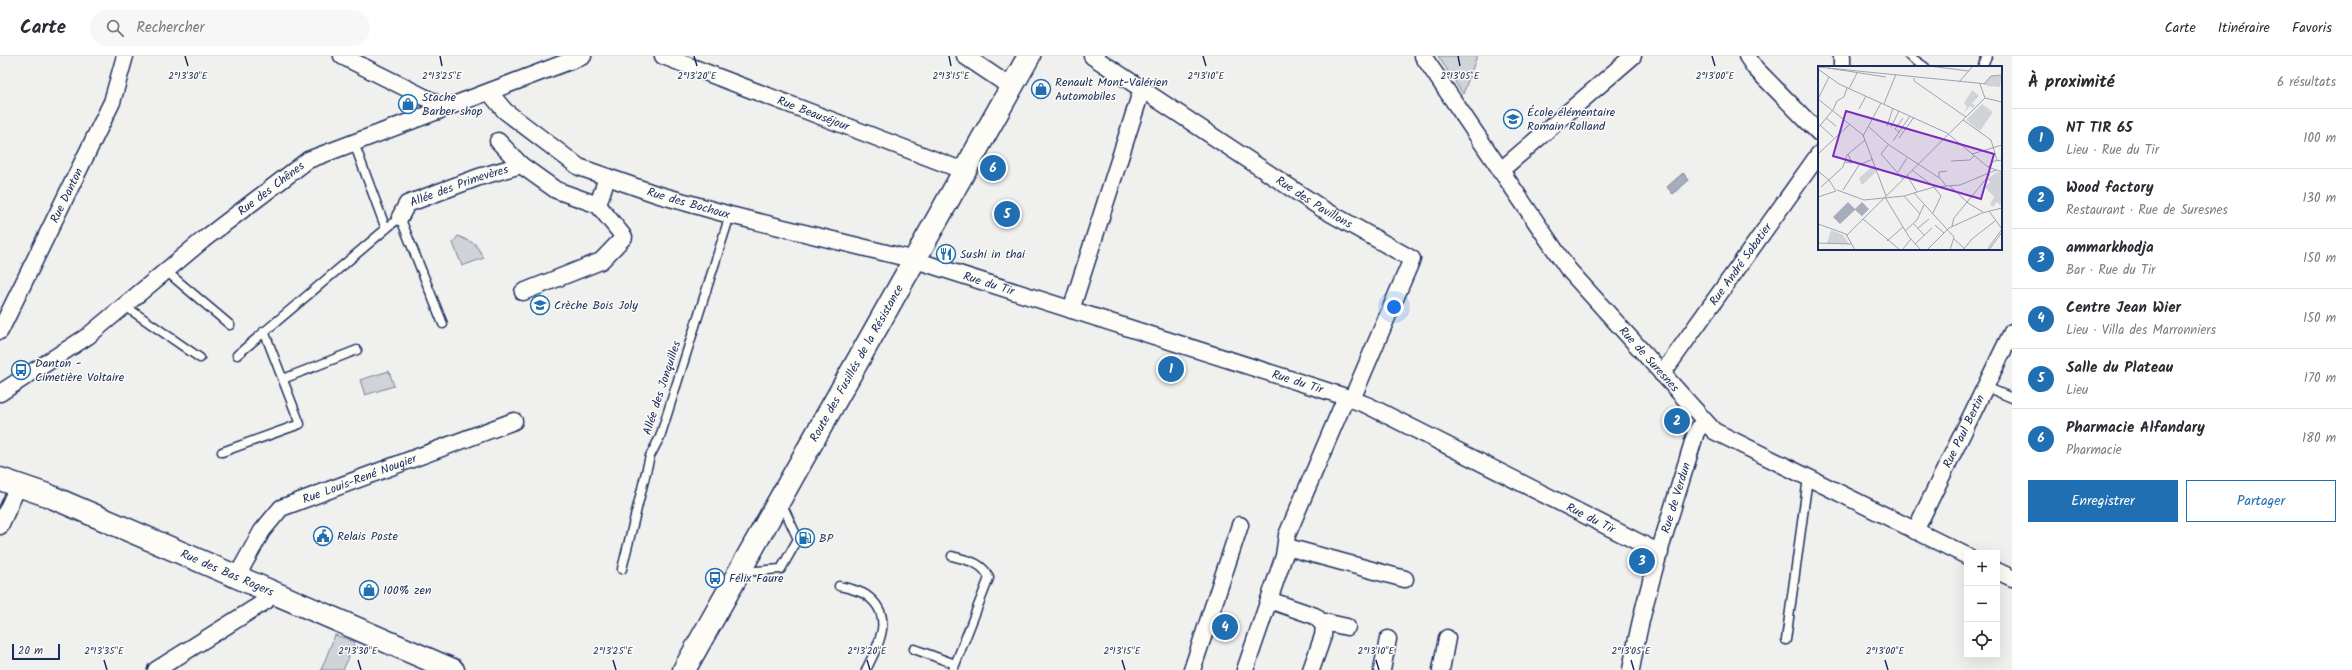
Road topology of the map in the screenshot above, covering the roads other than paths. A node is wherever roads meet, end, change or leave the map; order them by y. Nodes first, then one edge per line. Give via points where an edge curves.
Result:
1 (125, 56) edge
2 (342, 56) edge
3 (583, 56) edge
4 (663, 56) edge
5 (965, 56) edge
6 (1029, 56) edge
7 (1092, 56) edge
8 (1423, 56) edge
9 (1633, 56) edge
10 (1747, 56) edge
11 (1909, 56) edge
12 (1987, 56) edge
13 (1924, 66) edge
14 (1982, 66) edge
15 (1011, 87) junction
16 (1142, 89) junction
17 (489, 92) junction
18 (438, 111) junction
19 (1818, 132) edge
20 (498, 141) dead end
21 (354, 143) junction
22 (1818, 155) edge
23 (522, 164) junction
24 (1500, 171) junction
25 (964, 172) junction
26 (607, 177) junction
27 (598, 206) junction
28 (730, 215) junction
29 (400, 217) junction
30 (386, 229) junction
31 (915, 260) junction
32 (166, 271) junction
33 (523, 292) dead end
34 (125, 306) junction
35 (1071, 310) junction
36 (443, 324) dead end
37 (230, 325) dead end
38 (0, 331) edge
39 (264, 331) junction
40 (2012, 332) edge
41 (357, 350) dead end
42 (237, 355) dead end
43 (200, 358) dead end
44 (1662, 374) junction
45 (283, 378) junction
46 (1986, 386) junction
47 (0, 393) edge
48 (1349, 398) junction
49 (2012, 398) edge
50 (514, 421) dead end
51 (1704, 421) junction
52 (222, 452) dead end
53 (1808, 478) junction
54 (10, 482) edge
55 (780, 500) junction
56 (1240, 525) dead end
57 (0, 526) edge
58 (1916, 531) junction
59 (1287, 547) junction
60 (1660, 553) junction
61 (1964, 555) edge
62 (952, 556) dead end
63 (622, 569) dead end
64 (739, 572) junction
65 (2000, 572) edge
66 (237, 576) junction
67 (2012, 578) edge
68 (1405, 579) dead end
69 (839, 586) dead end
70 (272, 591) junction
71 (1269, 600) junction
72 (1320, 621) junction
73 (1347, 627) dead end
74 (1447, 638) dead end
75 (1388, 639) dead end
76 (1786, 640) dead end
77 (914, 648) dead end
78 (954, 667) edge
79 (156, 670) edge
80 (453, 670) edge
81 (684, 670) edge
82 (866, 670) edge
83 (1192, 670) edge
84 (1245, 670) edge
85 (1311, 670) edge
86 (1382, 670) edge
87 (1441, 670) edge
88 (1630, 670) edge

1 - 38 street, Rue Danton via 112,102
2 - 18 street via 432,101
3 - 17 street, Rue des Chênes
4 - 25 street, Rue Beauséjour
5 - 15 street
6 - 15 main road, Route des Fusillés de la Résistance
7 - 16 street, Rue des Pavillons
8 - 24 street, Rue de Suresnes
9 - 24 street
10 - 19 street via 1755,68
11 - 13 lane
12 - 14 lane
15 - 25 main road, Route des Fusillés de la Résistance
16 - 35 street
16 - 48 street, Rue des Pavillons via 1321,208 1412,259
17 - 18 street, Rue des Chênes
17 - 26 street, Rue des Bochoux via 505,111 579,167
18 - 21 street, Rue des Chênes
20 - 23 street, Allée des Primevères
21 - 30 lane
21 - 32 street, Rue des Chênes via 308,160
22 - 44 street, Rue André Sabatier
23 - 27 street, Allée des Primevères via 556,190
23 - 29 street, Allée des Primevères via 407,204
24 - 44 street, Rue de Suresnes via 1568,269
25 - 31 main road, Route des Fusillés de la Résistance
26 - 27 street
26 - 28 street, Rue des Bochoux
27 - 33 street via 624,237 600,261
28 - 31 street, Rue des Bochoux
28 - 63 lane, Allée des Jonquilles via 660,437 650,456
29 - 30 lane
29 - 36 lane, Allée des Primevères
30 - 39 lane
31 - 35 street, Rue du Tir
31 - 55 main road, Route des Fusillés de la Résistance
32 - 34 street, Rue des Chênes
32 - 37 lane
34 - 43 lane
34 - 47 street, Rue des Chênes via 88,336
35 - 48 street, Rue du Tir
39 - 42 lane
39 - 45 lane
40 - 46 street, Rue Paul Bertin
41 - 45 lane
44 - 51 street, Rue de Suresnes
45 - 52 lane via 300,424
46 - 49 lane
46 - 58 street, Rue Paul Bertin
48 - 59 street via 1316,466 1287,535
48 - 60 street, Rue du Tir
50 - 66 street, Rue Louis-René Nougier via 281,508 262,531
51 - 53 street, Rue de Suresnes via 1714,431
51 - 60 street, Rue de Verdun via 1696,432
53 - 58 street, Rue de Suresnes
53 - 76 lane
54 - 57 street
54 - 66 main road, Rue des Bas Rogers
55 - 64 main road, Route des Fusillés de la Résistance
55 - 64 lane via 798,539 781,569
56 - 83 street
58 - 61 street, Rue de Suresnes
59 - 68 street
59 - 71 street
60 - 88 street, Rue de Verdun
62 - 78 lane via 978,564 987,572 989,578
64 - 81 main road, Route des Fusillés de la Résistance
65 - 67 street
66 - 70 main road, Rue des Bas Rogers
69 - 82 lane via 864,594 873,601 884,621 882,635
70 - 79 street via 266,601
70 - 80 main road, Rue des Bas Rogers
71 - 72 street via 1315,616
71 - 84 street
72 - 73 street
72 - 85 street via 1324,625 1323,636
74 - 87 street
75 - 86 street
77 - 78 lane

